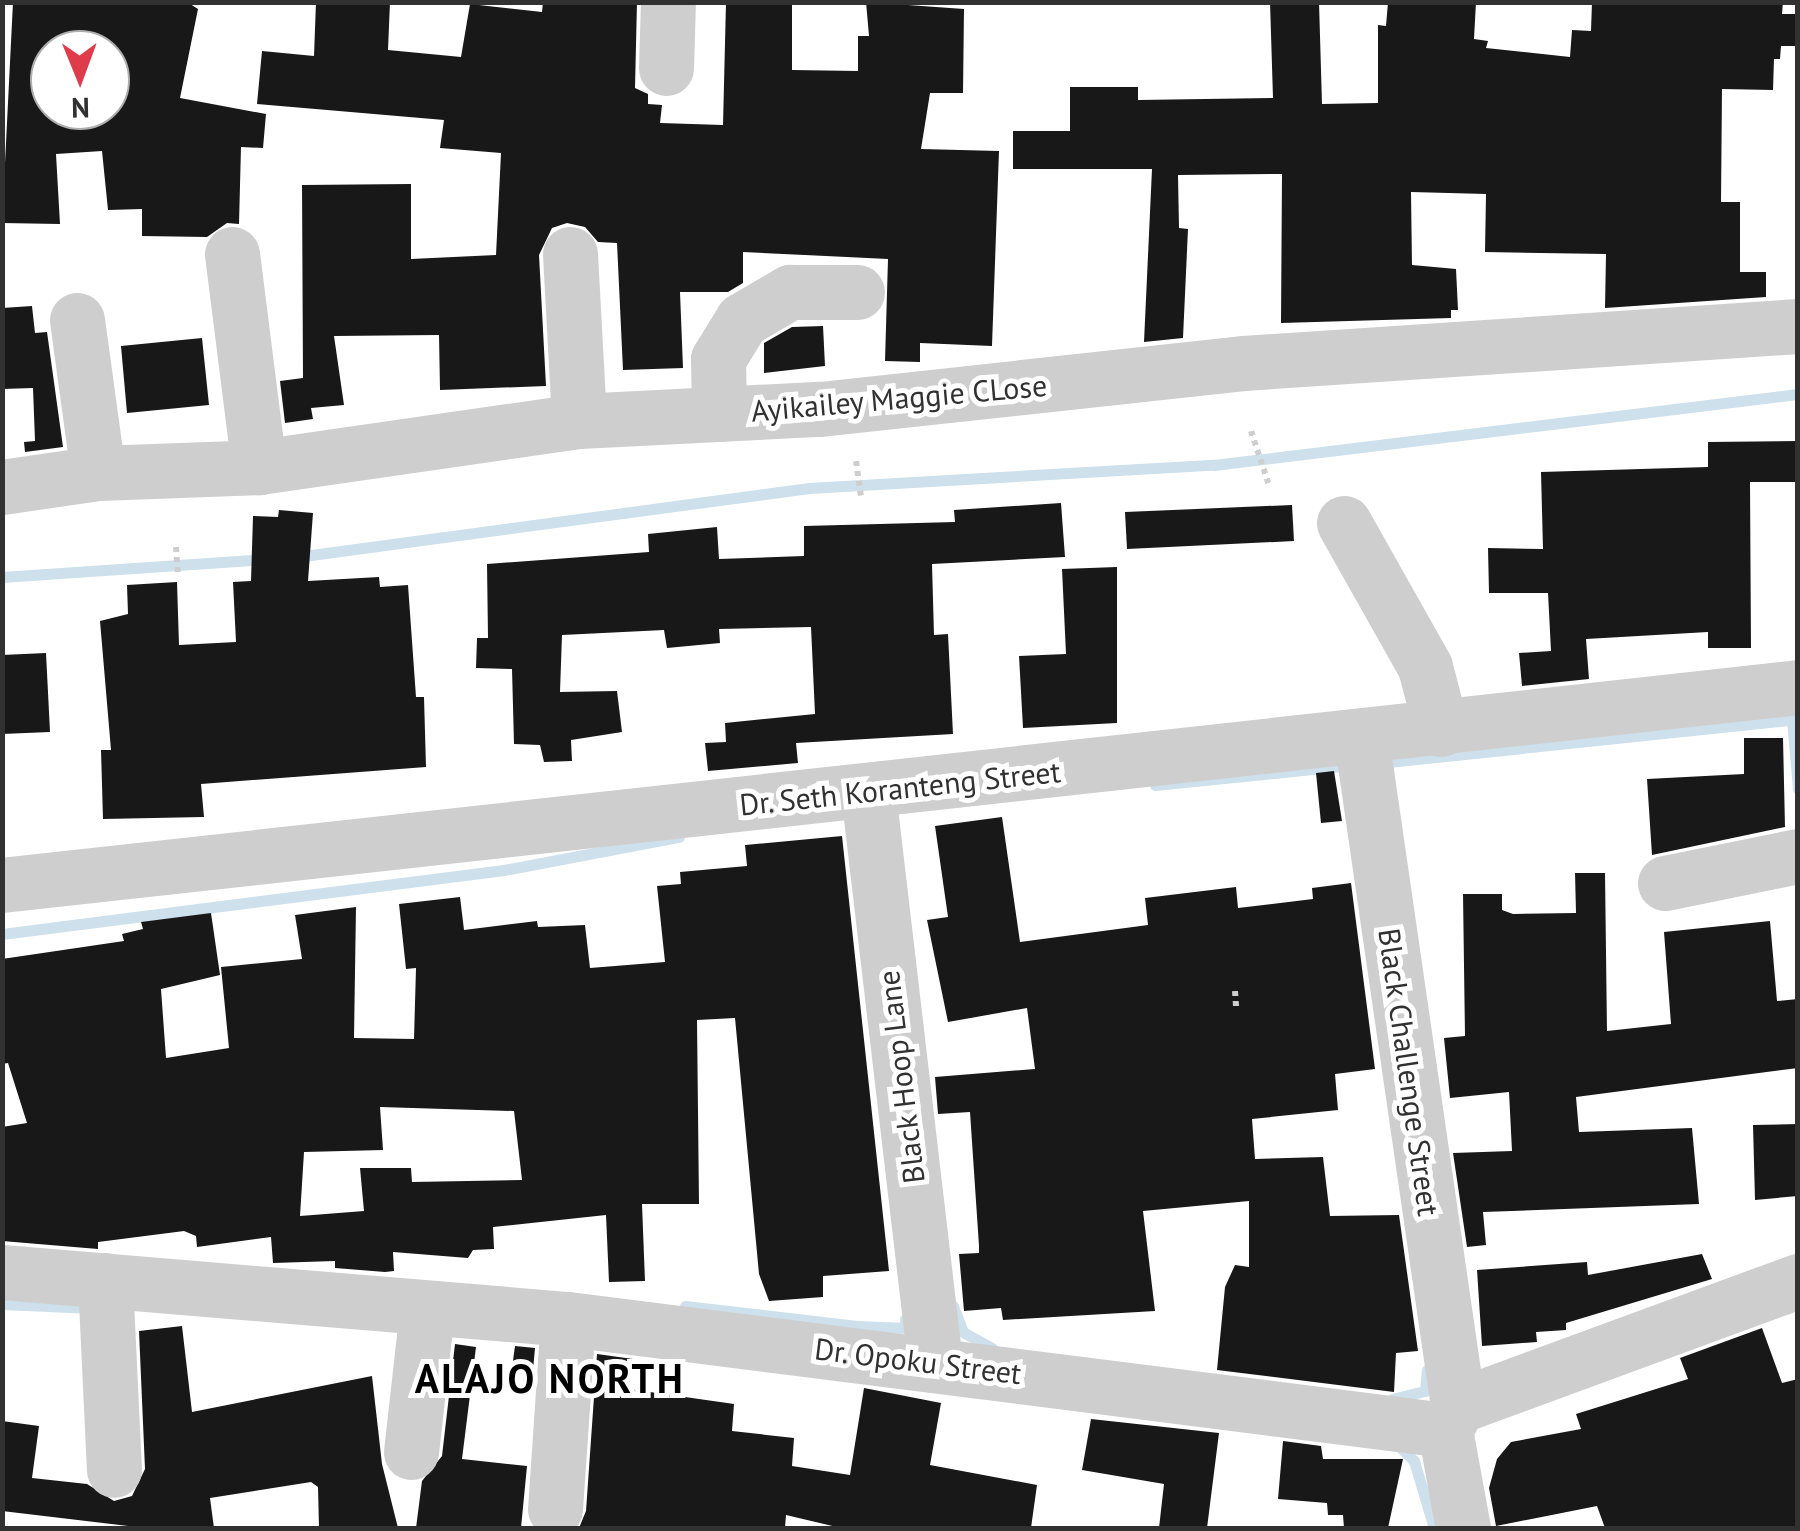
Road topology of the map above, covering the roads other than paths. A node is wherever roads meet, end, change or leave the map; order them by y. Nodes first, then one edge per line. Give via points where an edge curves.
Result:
1 (668, 2) edge
2 (666, 68) dead end
3 (232, 254) dead end
4 (570, 254) dead end
5 (857, 292) dead end
6 (78, 320) dead end
7 (1798, 326) edge
8 (719, 414) junction
9 (579, 421) junction
10 (259, 468) junction
11 (98, 473) junction
12 (2, 488) edge
13 (1344, 523) dead end
14 (1798, 687) edge
15 (1442, 729) junction
16 (1361, 737) junction
17 (868, 792) junction
18 (1798, 856) edge
19 (1665, 882) dead end
20 (2, 886) edge
21 (2, 1272) edge
22 (105, 1280) junction
23 (1798, 1281) edge
24 (427, 1310) junction
25 (568, 1320) junction
26 (935, 1362) junction
27 (1450, 1421) junction
28 (411, 1452) dead end
29 (114, 1470) dead end
30 (556, 1509) dead end
31 (1462, 1528) edge

1 - 2 street
3 - 10 street
4 - 9 street
5 - 8 street via 790,292 742,320 718,359
6 - 11 street
7 - 8 street, Ayikailey Maggie CLose via 1243,363
8 - 9 street, Ayikailey Maggie CLose
9 - 10 street, Ayikailey Maggie CLose
10 - 11 street, Ayikailey Maggie CLose
11 - 12 street, Ayikailey Maggie CLose
13 - 15 street via 1425,666
14 - 15 street, Dr. Seth Koranteng Street
15 - 16 street, Dr. Seth Koranteng Street
16 - 17 street, Dr. Seth Koranteng Street
16 - 27 street, Black Challenge Street
17 - 20 street, Dr. Seth Koranteng Street
17 - 26 street, Black Hoop Lane
18 - 19 street
21 - 22 street, Dr. Opoku Street
22 - 24 street, Dr. Opoku Street
22 - 29 street
23 - 27 street, Dr. Opoku Street
24 - 25 street, Dr. Opoku Street
24 - 28 street
25 - 26 street, Dr. Opoku Street
25 - 30 street
26 - 27 street, Dr. Opoku Street
27 - 31 street, Black Challenge Street

